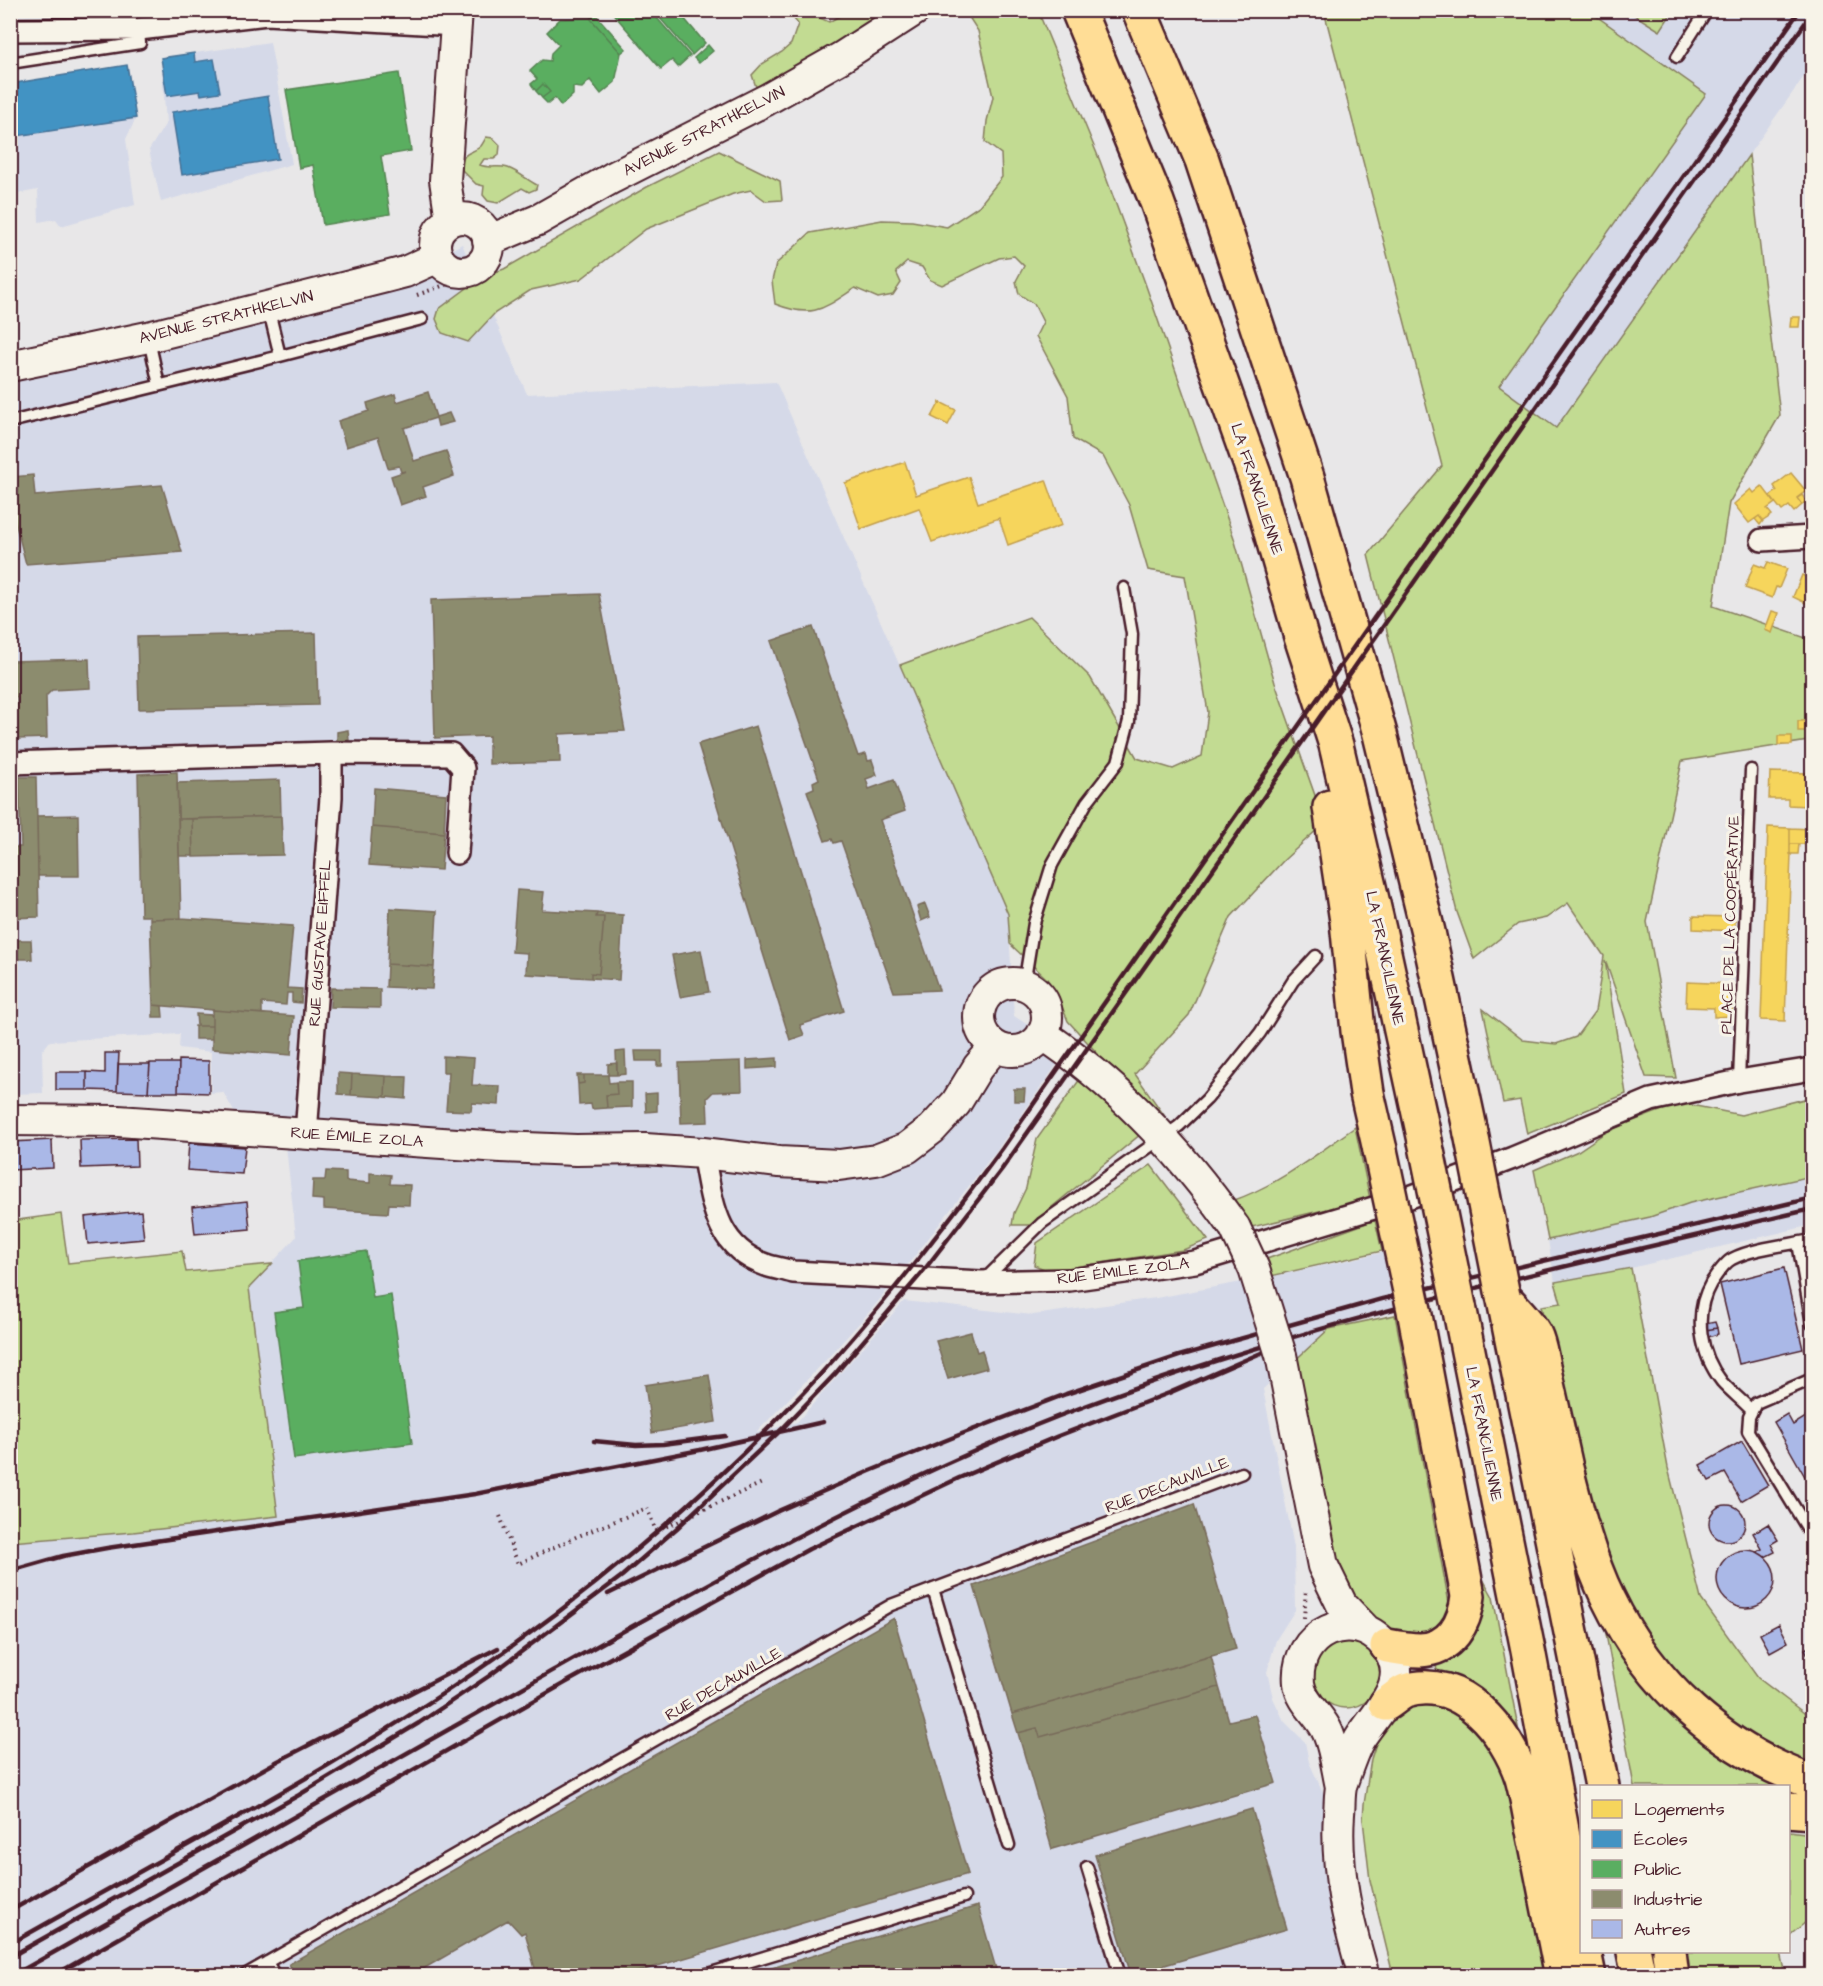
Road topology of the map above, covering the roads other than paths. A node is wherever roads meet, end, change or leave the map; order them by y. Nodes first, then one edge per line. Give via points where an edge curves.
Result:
1 (915, 10) edge
2 (1078, 10) edge
3 (1139, 10) edge
4 (1707, 10) edge
5 (457, 18) edge
6 (139, 29) junction
7 (10, 30) edge
8 (1677, 57) dead end
9 (10, 63) edge
10 (451, 220) junction
11 (488, 241) junction
12 (438, 257) junction
13 (268, 307) junction
14 (422, 319) dead end
15 (148, 337) junction
16 (280, 356) junction
17 (10, 366) edge
18 (159, 385) junction
19 (10, 422) edge
20 (1812, 537) edge
21 (1762, 540) dead end
22 (1124, 588) dead end
23 (1301, 637) junction
24 (331, 753) junction
25 (10, 763) edge
26 (1750, 770) dead end
27 (457, 853) dead end
28 (1316, 956) dead end
29 (1024, 985) junction
30 (1042, 1034) junction
31 (995, 1047) junction
32 (1812, 1070) edge
33 (1739, 1081) junction
34 (10, 1120) edge
35 (306, 1134) junction
36 (1162, 1136) junction
37 (703, 1153) junction
38 (1812, 1240) edge
39 (1798, 1243) junction
40 (981, 1282) junction
41 (1503, 1296) junction
42 (1812, 1324) edge
43 (1812, 1379) edge
44 (1752, 1411) junction
45 (1242, 1473) dead end
46 (1812, 1536) edge
47 (1323, 1566) junction
48 (933, 1589) junction
49 (1376, 1638) junction
50 (1311, 1642) junction
51 (1381, 1709) junction
52 (1315, 1712) junction
53 (1812, 1782) edge
54 (1602, 1785) edge
55 (1341, 1786) junction
56 (1790, 1810) edge
57 (1812, 1812) edge
58 (1009, 1845) dead end
59 (1087, 1867) dead end
60 (964, 1897) dead end
61 (1580, 1931) edge
62 (1584, 1953) edge
63 (1634, 1953) edge
64 (1669, 1953) edge
65 (267, 1962) junction
66 (243, 1976) edge
67 (275, 1976) edge
68 (701, 1976) edge
69 (1120, 1976) edge
70 (1364, 1976) edge
71 (1562, 1976) edge
72 (1589, 1976) edge
73 (1639, 1976) edge
74 (1672, 1976) edge

1 - 11 street, AVENUE STRATHKELVIN via 766,100 538,220
2 - 23 highway, LA FRANCILIENNE via 1157,202 1256,480
3 - 41 highway, bridge via 1203,160 1307,477 1380,734 1428,932
4 - 8 lane
5 - 6 street via 267,14
5 - 10 street via 445,180
6 - 7 street
6 - 9 lane via 140,43
10 - 11 street via 470,219 479,224
10 - 12 street via 435,240
11 - 12 street via 484,260 468,271 450,269
12 - 13 street, AVENUE STRATHKELVIN via 405,272
13 - 15 street, AVENUE STRATHKELVIN
13 - 16 lane
14 - 16 lane
15 - 17 street, AVENUE STRATHKELVIN
15 - 18 lane
16 - 18 lane
18 - 19 lane
20 - 21 street
22 - 29 lane via 1132,634 1129,721 1118,762 1087,802 1052,865 1034,923
23 - 49 highway, bridge via 1347,921 1366,1082 1468,1596 1461,1624 1443,1643 1419,1650
23 - 61 highway, LA FRANCILIENNE, bridge via 1336,745 1425,1141 1528,1650
24 - 25 street
24 - 27 street via 451,754 463,768
24 - 35 street, RUE GUSTAVE EIFFEL
26 - 33 lane, PLACE DE LA COOPÉRATIVE
28 - 36 lane via 1293,981 1228,1075 1179,1126
29 - 30 street via 1045,1006 1047,1023
29 - 31 street via 998,986 980,1006 980,1027
30 - 31 street via 1029,1048 1015,1052
30 - 36 street via 1098,1074
31 - 37 street, RUE ÉMILE ZOLA via 932,1129 907,1148 876,1160 838,1165
32 - 33 street, RUE ÉMILE ZOLA
33 - 40 street, RUE ÉMILE ZOLA via 1651,1100 1410,1197 1195,1262 1069,1280
34 - 35 street, RUE ÉMILE ZOLA via 118,1121
35 - 37 street, RUE ÉMILE ZOLA via 501,1147
36 - 40 lane via 1042,1223
36 - 47 street, bridge via 1236,1228 1254,1269 1281,1355
37 - 40 street, RUE ÉMILE ZOLA via 715,1212 725,1236 744,1254 765,1265 793,1272
38 - 39 lane
39 - 42 lane
39 - 44 lane via 1730,1259 1704,1296 1699,1318 1705,1352 1722,1381
41 - 53 highway via 1535,1335 1574,1500 1594,1564 1628,1632 1654,1672 1688,1709 1746,1751
41 - 54 highway
43 - 44 lane via 1756,1403
44 - 46 lane via 1748,1431
45 - 48 lane, RUE DECAUVILLE
47 - 49 street via 1342,1605
47 - 50 street
48 - 58 lane
48 - 65 lane, RUE DECAUVILLE via 891,1605
49 - 50 street via 1350,1626 1336,1627
49 - 51 street via 1394,1660 1396,1675 1394,1690
50 - 52 street via 1298,1670 1305,1700
51 - 52 street via 1364,1721 1345,1724
51 - 55 street via 1358,1743
51 - 71 highway via 1404,1692 1422,1689 1452,1693 1482,1713 1501,1736 1521,1778
52 - 55 street via 1328,1733
55 - 70 street via 1339,1869 1348,1922
56 - 57 highway
59 - 69 lane
60 - 68 lane
62 - 72 highway
63 - 73 highway
64 - 74 highway
65 - 66 lane, RUE DECAUVILLE
65 - 67 lane

